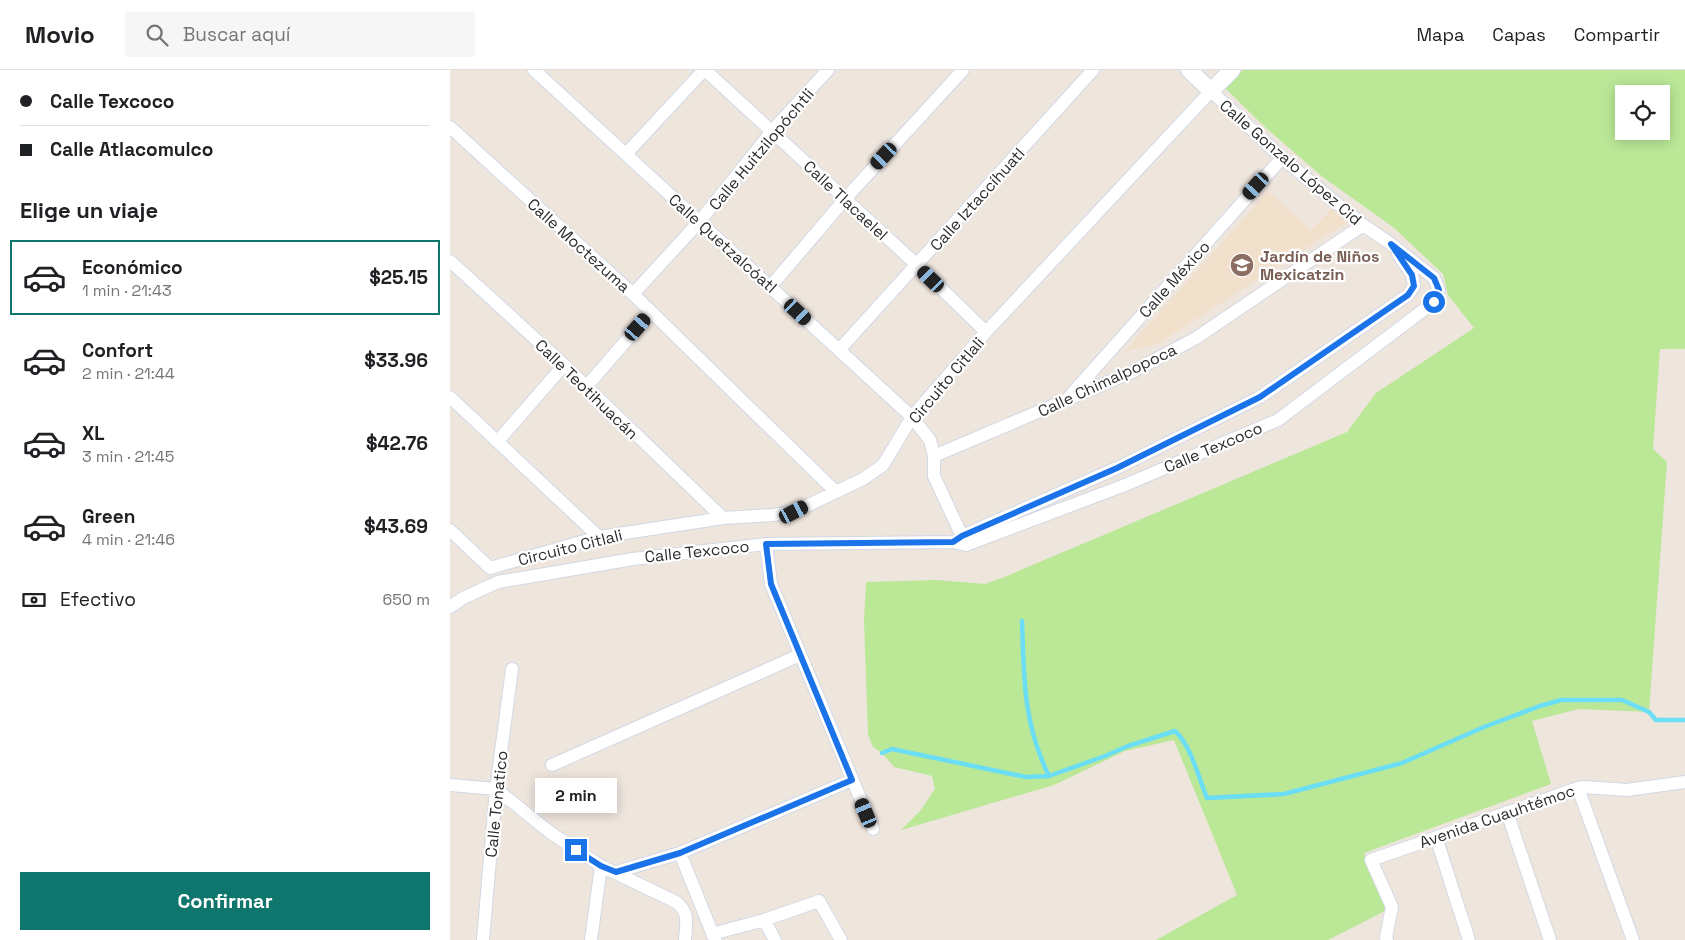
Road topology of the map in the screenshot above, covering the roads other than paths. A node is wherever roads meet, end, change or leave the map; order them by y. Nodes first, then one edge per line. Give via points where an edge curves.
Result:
1 (534, 70) edge
2 (705, 70) edge
3 (828, 70) edge
4 (963, 70) edge
5 (1094, 70) edge
6 (1189, 70) edge
7 (1232, 70) edge
8 (1211, 91) junction
9 (450, 127) edge
10 (772, 131) junction
11 (626, 154) junction
12 (1282, 158) junction
13 (845, 199) junction
14 (700, 221) junction
15 (1363, 225) junction
16 (1391, 244) junction
17 (450, 261) edge
18 (917, 265) junction
19 (770, 286) junction
20 (1439, 290) joint
21 (632, 294) junction
22 (651, 312) junction
23 (986, 332) junction
24 (839, 350) junction
25 (564, 365) junction
26 (586, 387) junction
27 (450, 397) edge
28 (1066, 401) junction
29 (912, 417) junction
30 (498, 441) junction
31 (934, 456) junction
32 (835, 491) junction
33 (723, 518) junction
34 (450, 530) edge
35 (599, 537) junction
36 (960, 541) junction
37 (766, 544) junction
38 (450, 607) edge
39 (800, 655) junction
40 (512, 669) dead end
41 (552, 766) dead end
42 (852, 780) junction
43 (1685, 782) edge
44 (450, 785) edge
45 (1578, 788) junction
46 (496, 789) junction
47 (1507, 812) junction
48 (873, 829) dead end
49 (1436, 837) junction
50 (680, 853) junction
51 (601, 866) junction
52 (616, 872) junction
53 (764, 920) junction
54 (714, 937) edge
55 (483, 940) edge
56 (591, 940) edge
57 (685, 940) edge
58 (775, 940) edge
59 (841, 940) edge
60 (1387, 940) edge
61 (1469, 940) edge
62 (1550, 940) edge
63 (1633, 940) edge

1 - 11 street, Calle Quetzalcóatl
2 - 10 street, Calle Tlacaelel
2 - 11 street
3 - 10 street, Calle Huitzilopóchtli
4 - 13 street
5 - 18 street, Calle Iztaccíhuatl
6 - 8 street, Calle Gonzalo López Cid
7 - 8 street, Circuito Citlali
8 - 12 street, Calle Gonzalo López Cid
8 - 23 street, Circuito Citlali
9 - 21 street, Calle Moctezuma
10 - 13 street, Calle Tlacaelel
10 - 14 street, Calle Huitzilopóchtli
11 - 14 street, Calle Quetzalcóatl
12 - 15 street, Calle Gonzalo López Cid
12 - 28 street, Calle México
13 - 18 street, Calle Tlacaelel
13 - 19 street
14 - 19 street, Calle Quetzalcóatl
14 - 21 street, Calle Huitzilopóchtli
15 - 16 street, Calle Gonzalo López Cid
15 - 28 street, Calle Chimalpopoca via 1196,338 1132,372
16 - 20 street, Calle Gonzalo López Cid via 1434,278
16 - 36 street, Calle Texcoco via 1412,275 1414,286 1408,295 1260,397
17 - 25 street, Calle Teotihuacán
18 - 23 street, Calle Tlacaelel
18 - 24 street, Calle Iztaccíhuatl
19 - 24 street, Calle Quetzalcóatl
20 - 36 street, Calle Texcoco via 1434,302 1278,420 1125,485
21 - 22 street, Calle Moctezuma
22 - 26 street
22 - 32 street, Calle Moctezuma
23 - 29 street, Circuito Citlali
24 - 29 street, Calle Quetzalcóatl
25 - 26 street, Calle Teotihuacán
25 - 30 street
26 - 33 street, Calle Teotihuacán
27 - 30 street
28 - 31 street, Calle Chimalpopoca
29 - 31 street, Calle Quetzalcóatl via 930,440
29 - 32 street, Circuito Citlali via 883,465 863,479
30 - 35 street
31 - 36 street via 934,476
32 - 33 street, Circuito Citlali via 794,512
33 - 35 street, Circuito Citlali
34 - 35 street, Circuito Citlali via 490,568
36 - 37 street, Calle Texcoco
37 - 38 street, Calle Texcoco via 633,558 498,582
37 - 39 street via 771,584
39 - 41 street
39 - 42 street
40 - 46 street, Calle Tonatico
42 - 48 street
42 - 50 street
43 - 45 street, Avenida Cuauhtémoc via 1627,790
44 - 46 street
45 - 47 street, Avenida Cuauhtémoc
45 - 63 street
46 - 51 street via 551,833
46 - 55 street, Calle Tonatico
47 - 49 street, Avenida Cuauhtémoc
47 - 62 street
49 - 60 street, Avenida Cuauhtémoc via 1371,860 1392,907
49 - 61 street
50 - 52 street
50 - 54 street
51 - 52 street
51 - 56 street
52 - 57 street via 684,908 687,918
53 - 54 street
53 - 58 street
53 - 59 street via 819,901

